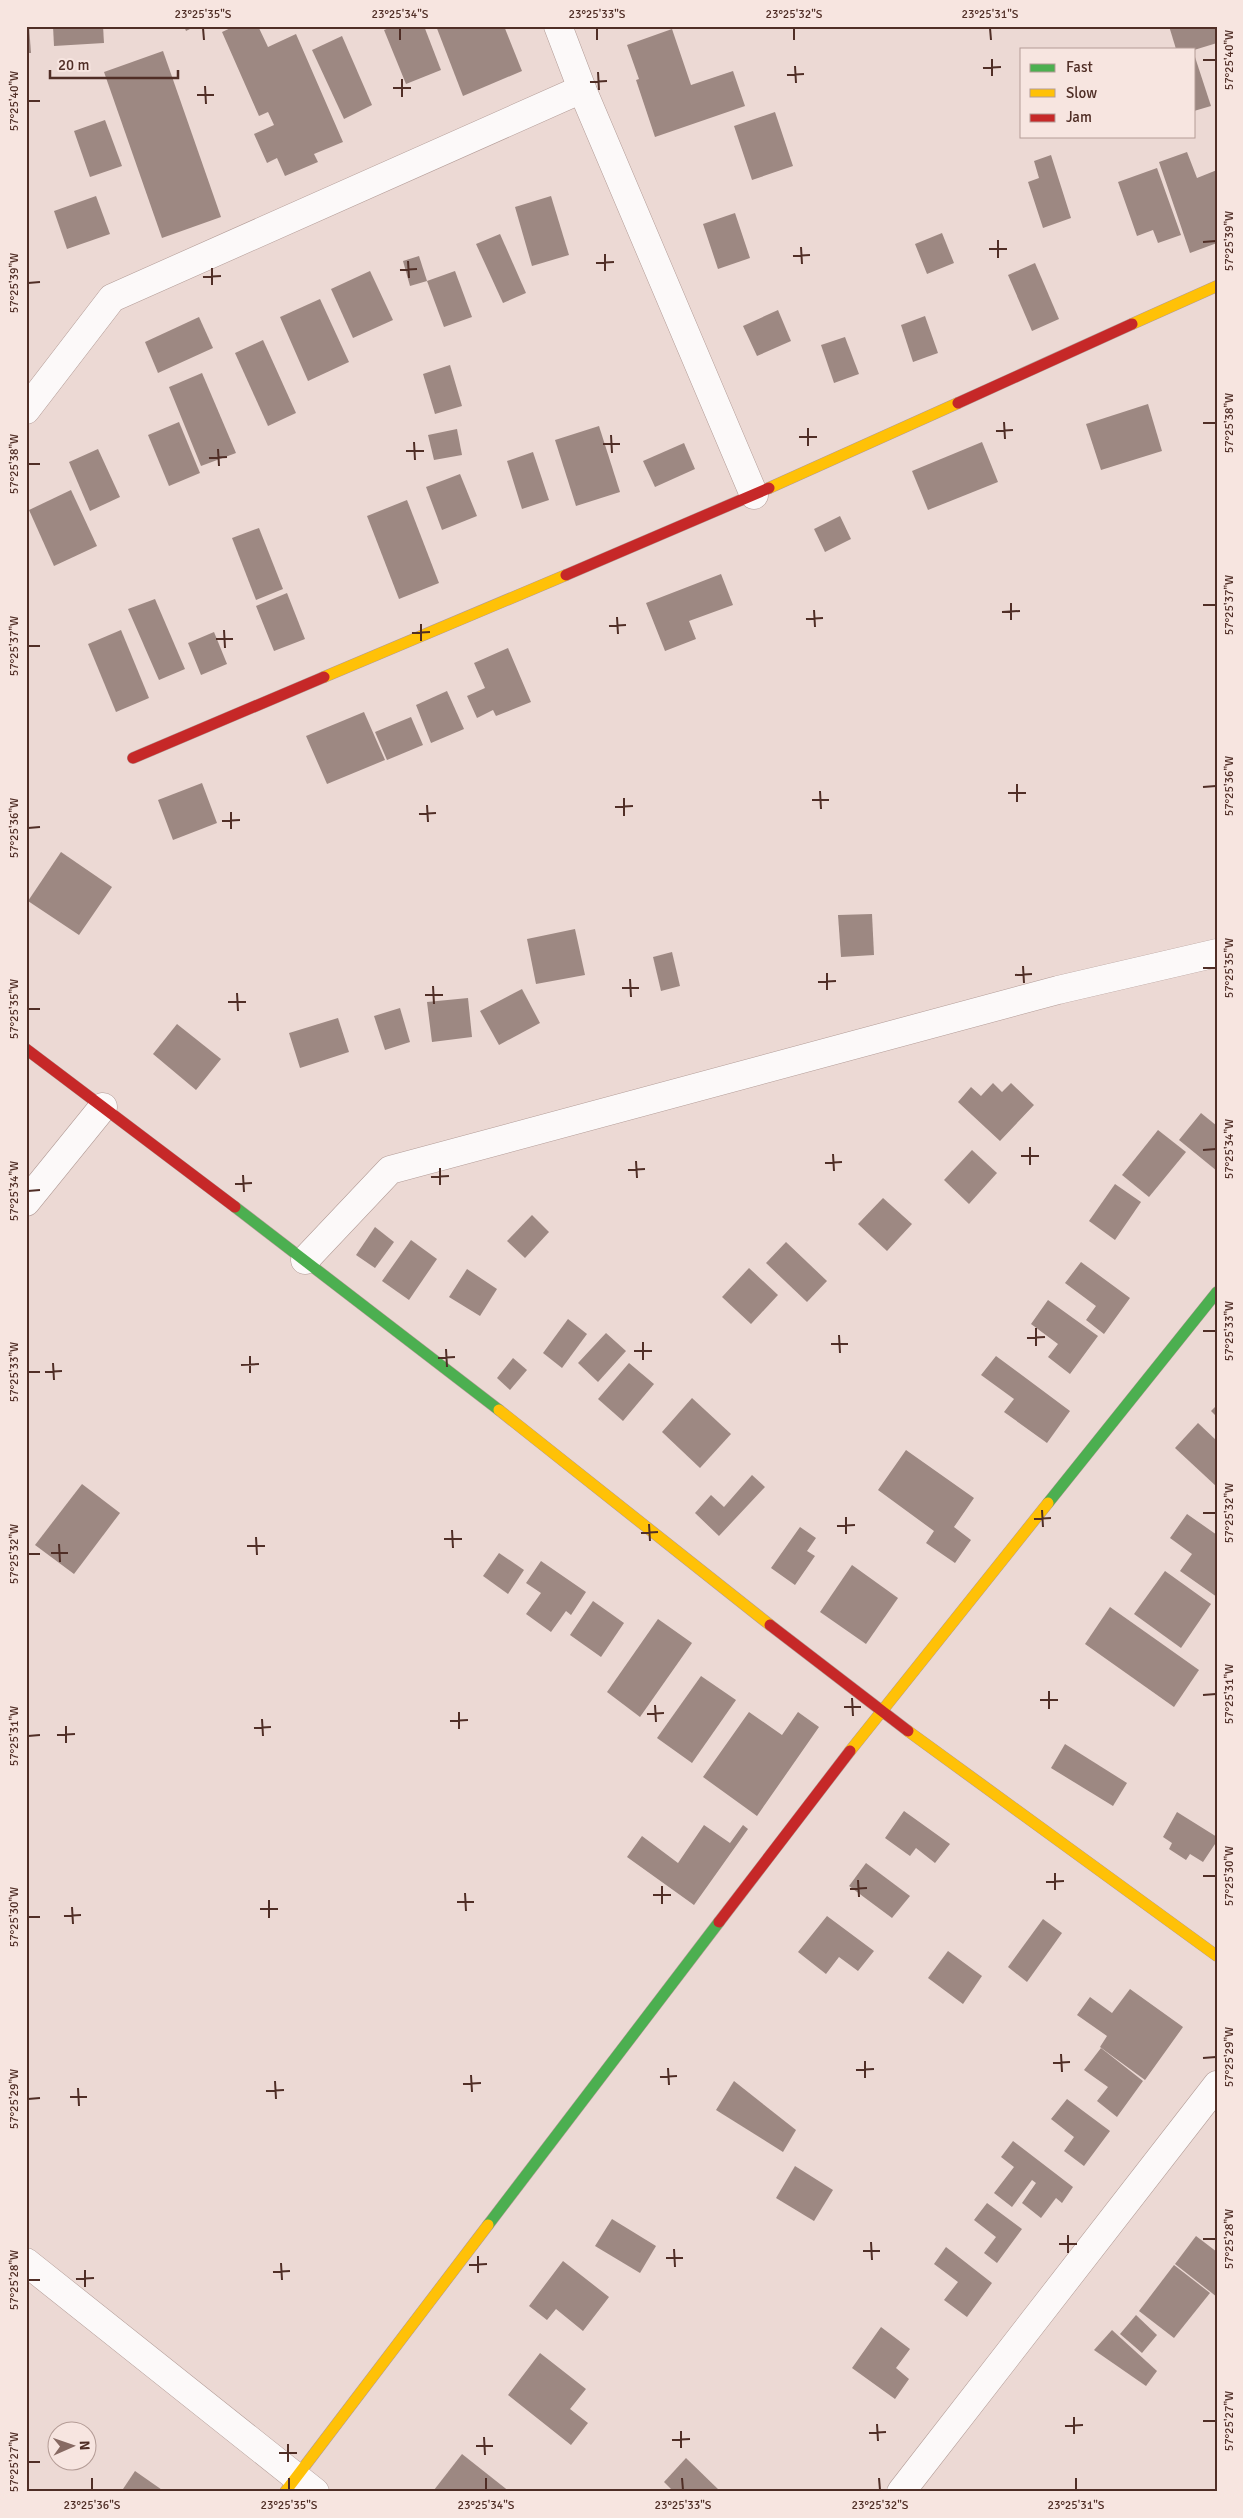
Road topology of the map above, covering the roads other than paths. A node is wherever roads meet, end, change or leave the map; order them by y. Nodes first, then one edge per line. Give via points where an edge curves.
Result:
1 (558, 26) edge
2 (582, 90) junction
3 (1217, 286) edge
4 (26, 410) edge
5 (754, 495) junction
6 (133, 758) dead end
7 (1217, 953) edge
8 (26, 1049) edge
9 (103, 1106) junction
10 (26, 1202) edge
11 (305, 1260) junction
12 (1217, 1292) edge
13 (880, 1711) junction
14 (1217, 1956) edge
15 (1217, 2085) edge
16 (26, 2262) edge
17 (299, 2487) edge
18 (901, 2492) edge

1 - 2 street
2 - 4 street via 112,298
2 - 5 street
3 - 5 street
5 - 6 street
7 - 11 street via 1058,990 390,1170
8 - 9 street
9 - 10 street
9 - 11 street
11 - 13 street
12 - 13 street
13 - 14 street
13 - 17 street
15 - 18 street
16 - 17 street

